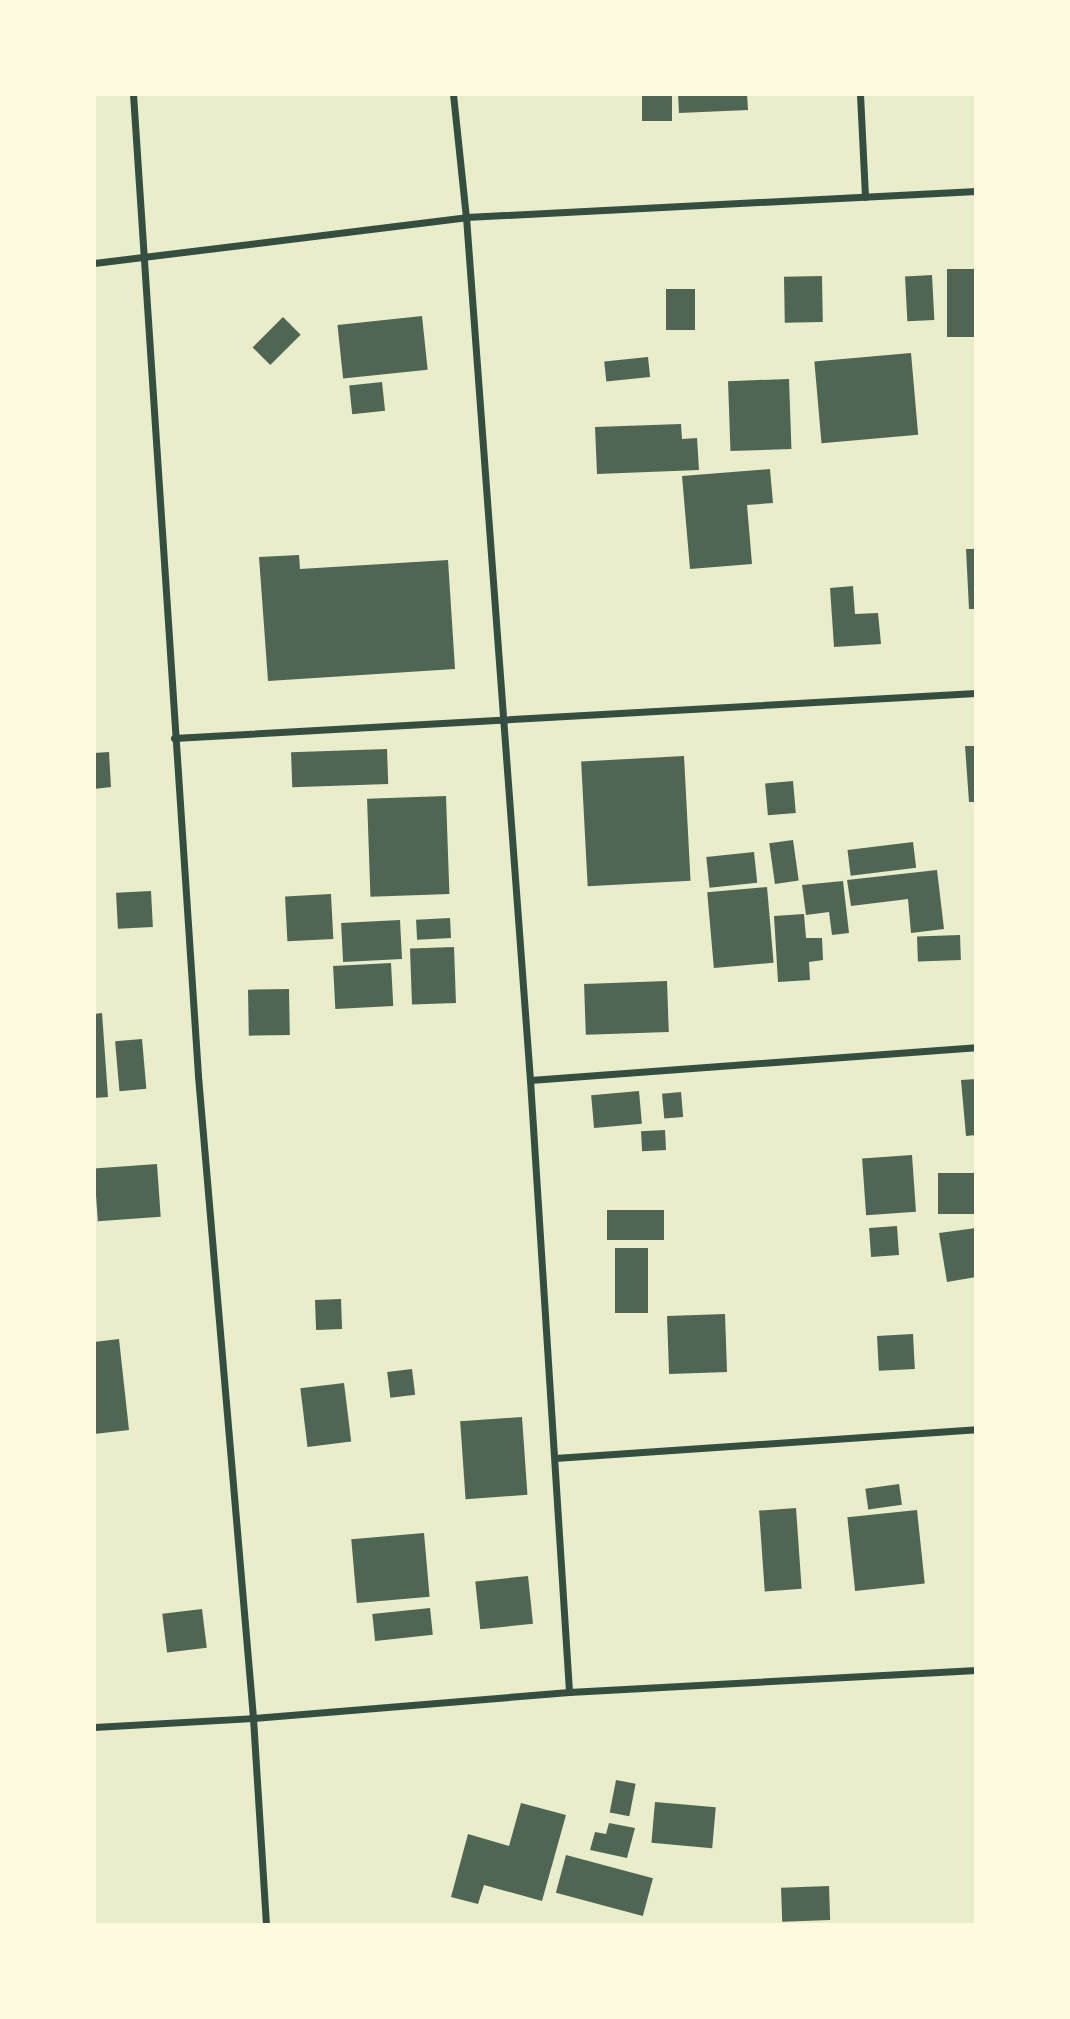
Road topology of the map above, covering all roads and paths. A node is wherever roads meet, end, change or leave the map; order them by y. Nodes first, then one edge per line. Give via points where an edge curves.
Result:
1 (133, 94) edge
2 (453, 94) edge
3 (860, 94) edge
4 (975, 191) edge
5 (865, 197) junction
6 (466, 217) junction
7 (143, 258) junction
8 (94, 263) edge
9 (975, 694) edge
10 (503, 720) junction
11 (174, 738) junction
12 (975, 1047) edge
13 (530, 1080) junction
14 (975, 1429) edge
15 (555, 1458) junction
16 (975, 1670) edge
17 (569, 1692) junction
18 (253, 1718) junction
19 (94, 1727) edge
20 (266, 1924) edge

1 - 7 street
2 - 6 street
3 - 5 street
4 - 5 street
5 - 6 street
6 - 7 street
6 - 10 street
7 - 8 street
7 - 11 street
9 - 10 street
10 - 11 street
10 - 13 street
11 - 18 street
12 - 13 street
13 - 15 street
14 - 15 street
15 - 17 street
16 - 17 street
17 - 18 street
18 - 19 street
18 - 20 street

